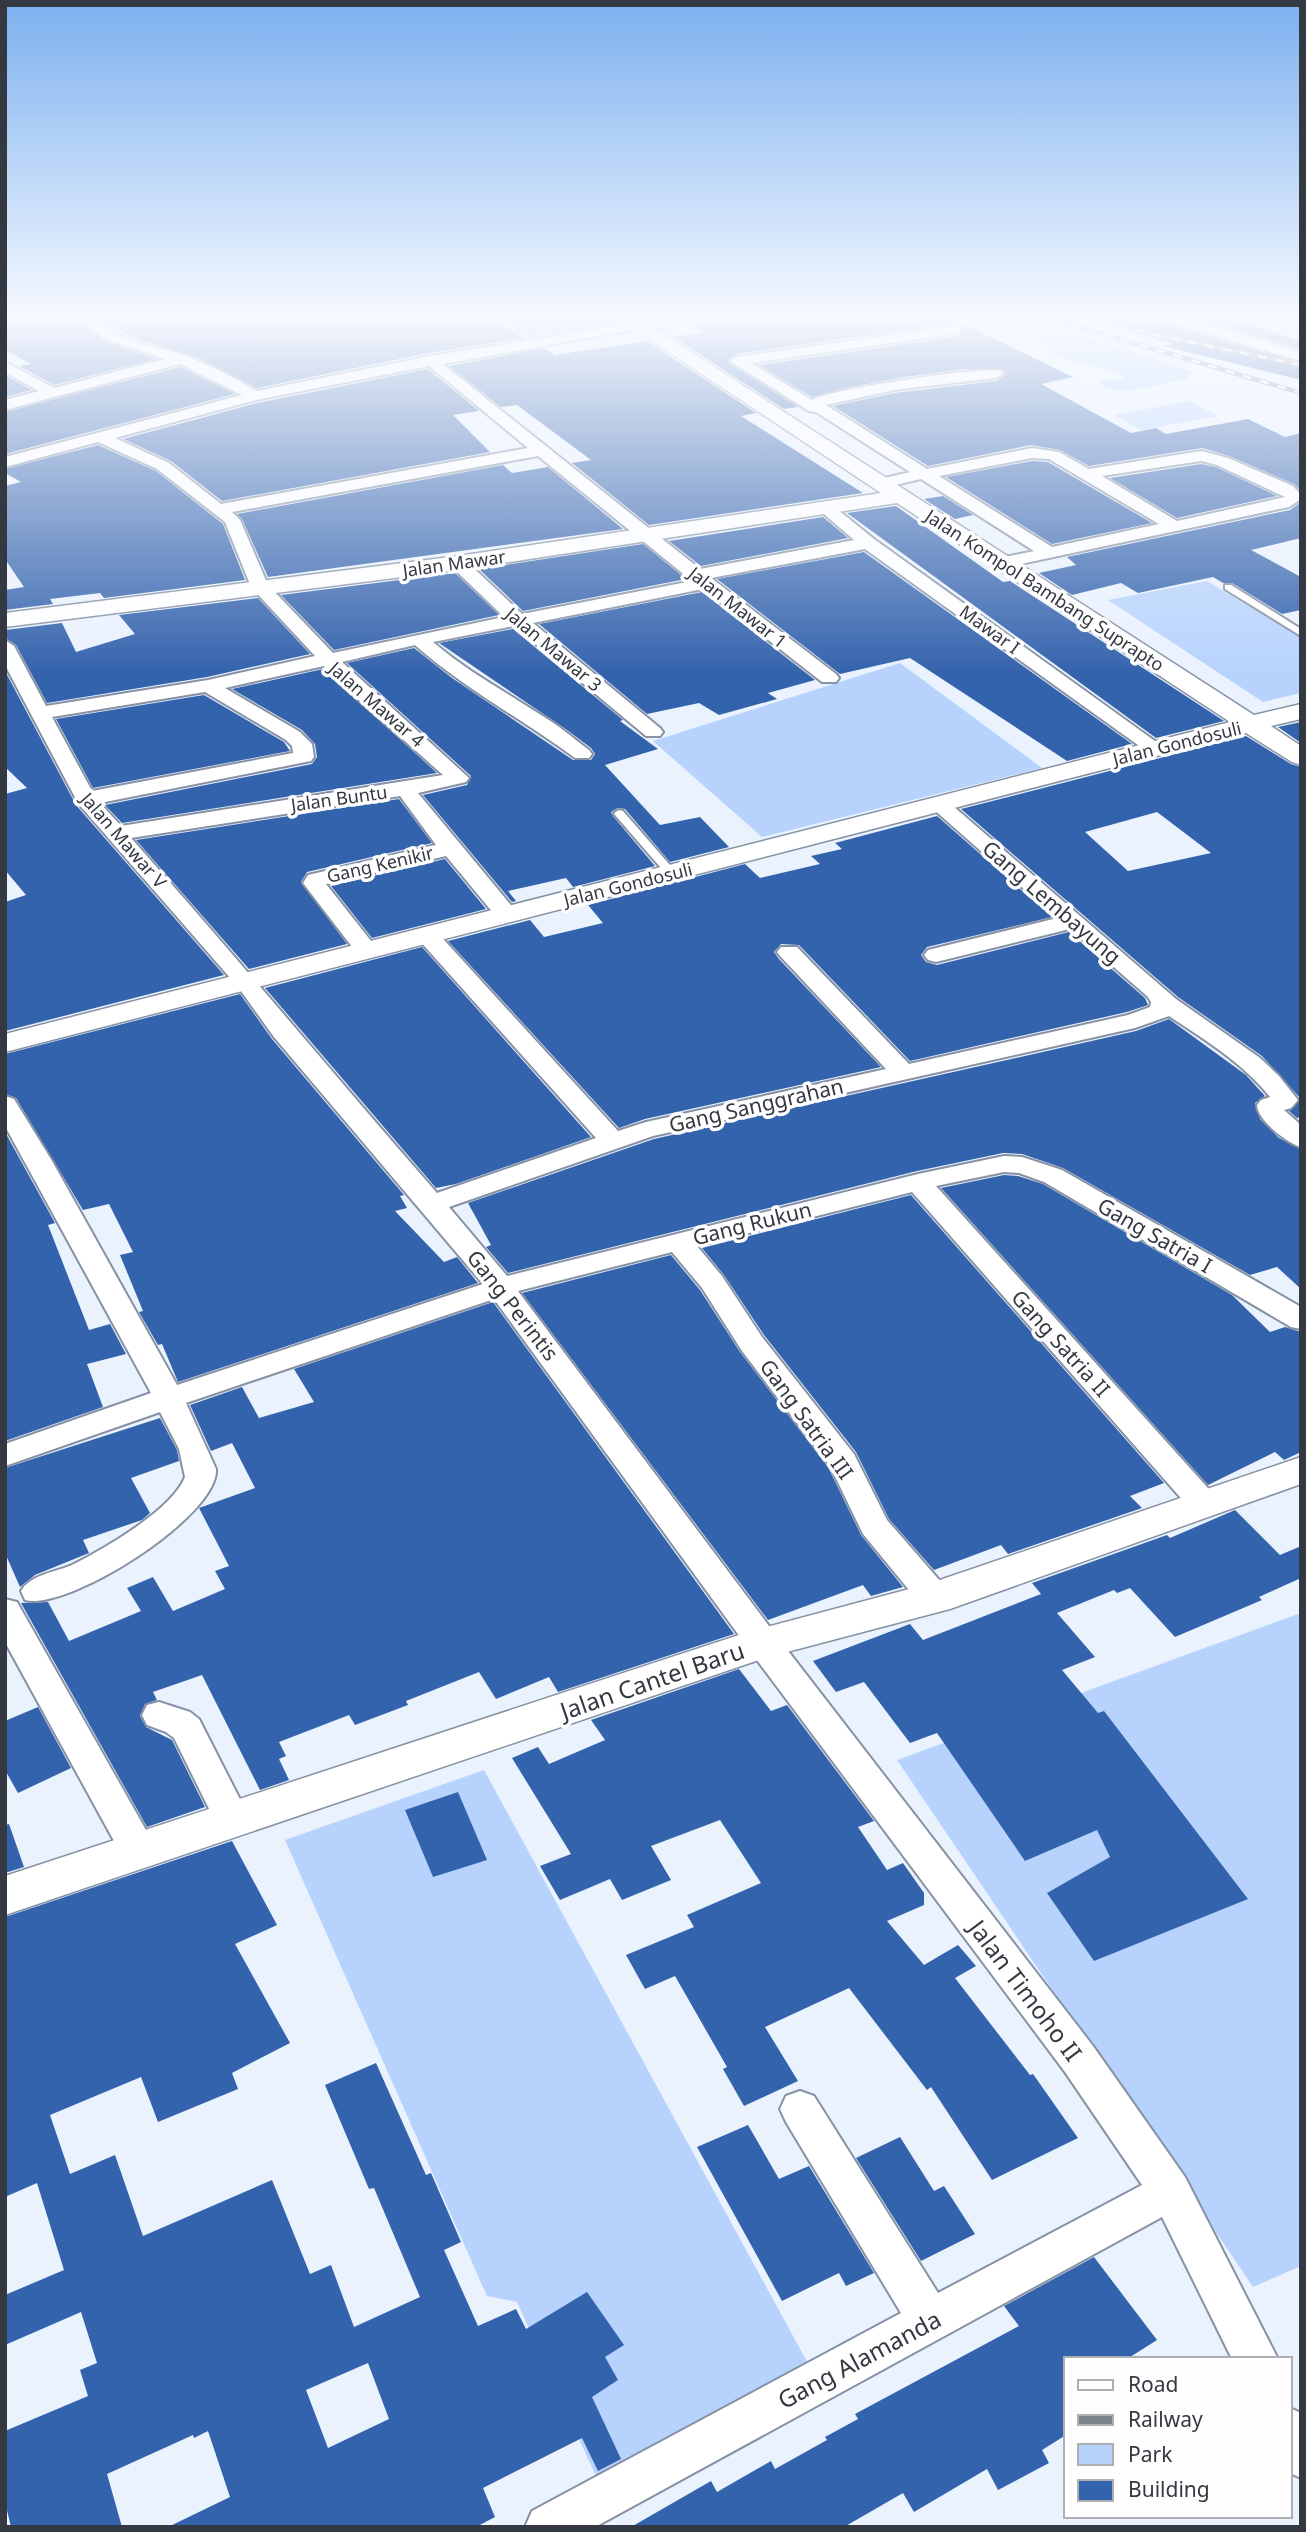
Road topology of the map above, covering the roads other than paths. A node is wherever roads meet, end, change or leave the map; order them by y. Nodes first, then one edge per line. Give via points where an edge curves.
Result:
1 (105, 437) edge
2 (507, 437) edge
3 (528, 437) edge
4 (812, 437) edge
5 (864, 437) edge
6 (102, 438) junction
7 (497, 439) dead end
8 (543, 450) junction
9 (5, 462) edge
10 (924, 474) junction
11 (1086, 474) junction
12 (882, 483) junction
13 (229, 490) dead end
14 (202, 495) junction
15 (902, 496) junction
16 (219, 509) junction
17 (826, 509) junction
18 (1176, 527) junction
19 (646, 536) junction
20 (868, 543) junction
21 (1049, 553) junction
22 (458, 563) junction
23 (1002, 563) junction
24 (703, 579) junction
25 (260, 587) junction
26 (1228, 587) dead end
27 (517, 619) junction
28 (5, 620) edge
29 (1301, 632) edge
30 (419, 639) junction
31 (5, 646) edge
32 (326, 659) junction
33 (828, 678) dead end
34 (208, 686) junction
35 (1301, 710) edge
36 (41, 713) junction
37 (1251, 724) junction
38 (653, 732) dead end
39 (1156, 749) junction
40 (582, 754) dead end
41 (1301, 757) edge
42 (405, 789) junction
43 (85, 799) junction
44 (939, 804) junction
45 (619, 813) dead end
46 (114, 834) junction
47 (450, 848) junction
48 (671, 873) junction
49 (507, 915) junction
50 (1074, 921) junction
51 (427, 935) junction
52 (367, 950) junction
53 (789, 953) dead end
54 (936, 955) dead end
55 (246, 982) junction
56 (1163, 1003) junction
57 (5, 1043) edge
58 (903, 1072) junction
59 (5, 1104) edge
60 (1299, 1138) edge
61 (612, 1140) junction
62 (1004, 1164) joint
63 (918, 1182) junction
64 (432, 1204) junction
65 (678, 1242) junction
66 (500, 1287) junction
67 (1301, 1320) edge
68 (169, 1398) junction
69 (5, 1455) edge
70 (1301, 1470) edge
71 (1205, 1505) junction
72 (37, 1591) dead end
73 (935, 1598) junction
74 (5, 1611) edge
75 (763, 1643) junction
76 (159, 1715) dead end
77 (233, 1821) junction
78 (138, 1850) junction
79 (5, 1896) edge
80 (800, 2109) dead end
81 (1170, 2191) junction
82 (930, 2320) junction
83 (1255, 2357) edge
84 (1292, 2435) edge
85 (1301, 2455) edge
86 (548, 2527) edge

1 - 6 street
2 - 7 street
3 - 8 street, Jalan Mawar 1
4 - 12 street, Jalan Kompol Bambang Suprapto
5 - 10 street
6 - 9 street
6 - 14 street, Jalan Mawar 4 via 163,466
8 - 16 street
8 - 19 street, Jalan Mawar 1
10 - 11 street via 1043,453
10 - 12 street
10 - 21 street
11 - 18 street
11 - 18 street via 1201,456 1294,494 1289,502
12 - 15 street, Jalan Kompol Bambang Suprapto
13 - 14 street
14 - 16 street, Jalan Mawar 4
15 - 17 street, Jalan Mawar
15 - 23 street, Jalan Kompol Bambang Suprapto
16 - 25 street, Jalan Mawar 4 via 232,520
17 - 19 street, Jalan Mawar
17 - 20 street, Mawar I
18 - 21 street
19 - 22 street, Jalan Mawar
19 - 24 street, Jalan Mawar 1
20 - 24 street
20 - 39 street, Mawar I
21 - 23 street
22 - 25 street, Jalan Mawar
22 - 27 street, Jalan Mawar 3
23 - 37 street, Jalan Kompol Bambang Suprapto
24 - 27 street
24 - 33 street, Jalan Mawar 1
25 - 28 street, Jalan Mawar
25 - 32 street, Jalan Mawar 4
26 - 29 lane
27 - 30 street
27 - 38 street, Jalan Mawar 3
30 - 32 street
30 - 40 street via 449,665
31 - 36 street, Jalan Mawar V
32 - 34 street
32 - 42 street, Jalan Mawar 4 via 459,778
34 - 36 street
34 - 43 street via 293,736 302,744 304,757
35 - 37 street, Jalan Gondosuli
36 - 43 street, Jalan Mawar V
37 - 39 street, Jalan Gondosuli
37 - 41 street, Jalan Kompol Bambang Suprapto
39 - 44 street, Jalan Gondosuli
42 - 46 street, Jalan Buntu
42 - 47 street, Jalan Buntu
43 - 46 street, Jalan Mawar V
44 - 48 street, Jalan Gondosuli
44 - 50 street, Gang Lembayung
45 - 48 lane
46 - 55 street, Jalan Mawar V
47 - 49 street, Jalan Buntu
47 - 52 street, Gang Kenikir via 316,880 318,890
48 - 49 street, Jalan Gondosuli
49 - 51 street, Jalan Gondosuli
50 - 54 street
50 - 56 street, Gang Lembayung
51 - 52 street, Jalan Gondosuli
51 - 61 street
52 - 55 street, Jalan Gondosuli
53 - 58 street
55 - 57 street, Jalan Gondosuli
55 - 64 street, Gang Perintis via 283,1032
56 - 58 street, Gang Sanggrahan via 1161,1011 1135,1021
56 - 60 street, Gang Lembayung via 1212,1032 1254,1067 1285,1102 1270,1105 1270,1111
58 - 61 street, Gang Sanggrahan
59 - 68 street
61 - 64 street, Gang Sanggrahan
62 - 63 street, Gang Rukun
62 - 67 street, Gang Satria I via 1053,1176
63 - 65 street, Gang Rukun
63 - 71 street, Gang Satria II
64 - 66 street, Gang Perintis
65 - 66 street, Gang Rukun
65 - 73 street, Gang Satria III via 843,1462 874,1526
66 - 68 street, Gang Rukun
66 - 75 street, Gang Perintis
68 - 69 street, Gang Rukun
68 - 72 street via 200,1463 196,1493 180,1511 86,1572
70 - 71 street, Jalan Cantel Baru
71 - 73 street, Jalan Cantel Baru
73 - 75 street, Jalan Cantel Baru
74 - 78 street
75 - 77 street, Jalan Cantel Baru
75 - 81 street, Jalan Timoho II via 1079,2059
76 - 77 street via 187,1729
77 - 78 street, Jalan Cantel Baru
78 - 79 street, Jalan Cantel Baru
80 - 82 street
81 - 82 street, Gang Alamanda
81 - 83 street, Jalan Timoho II
82 - 86 street, Gang Alamanda
84 - 85 street

